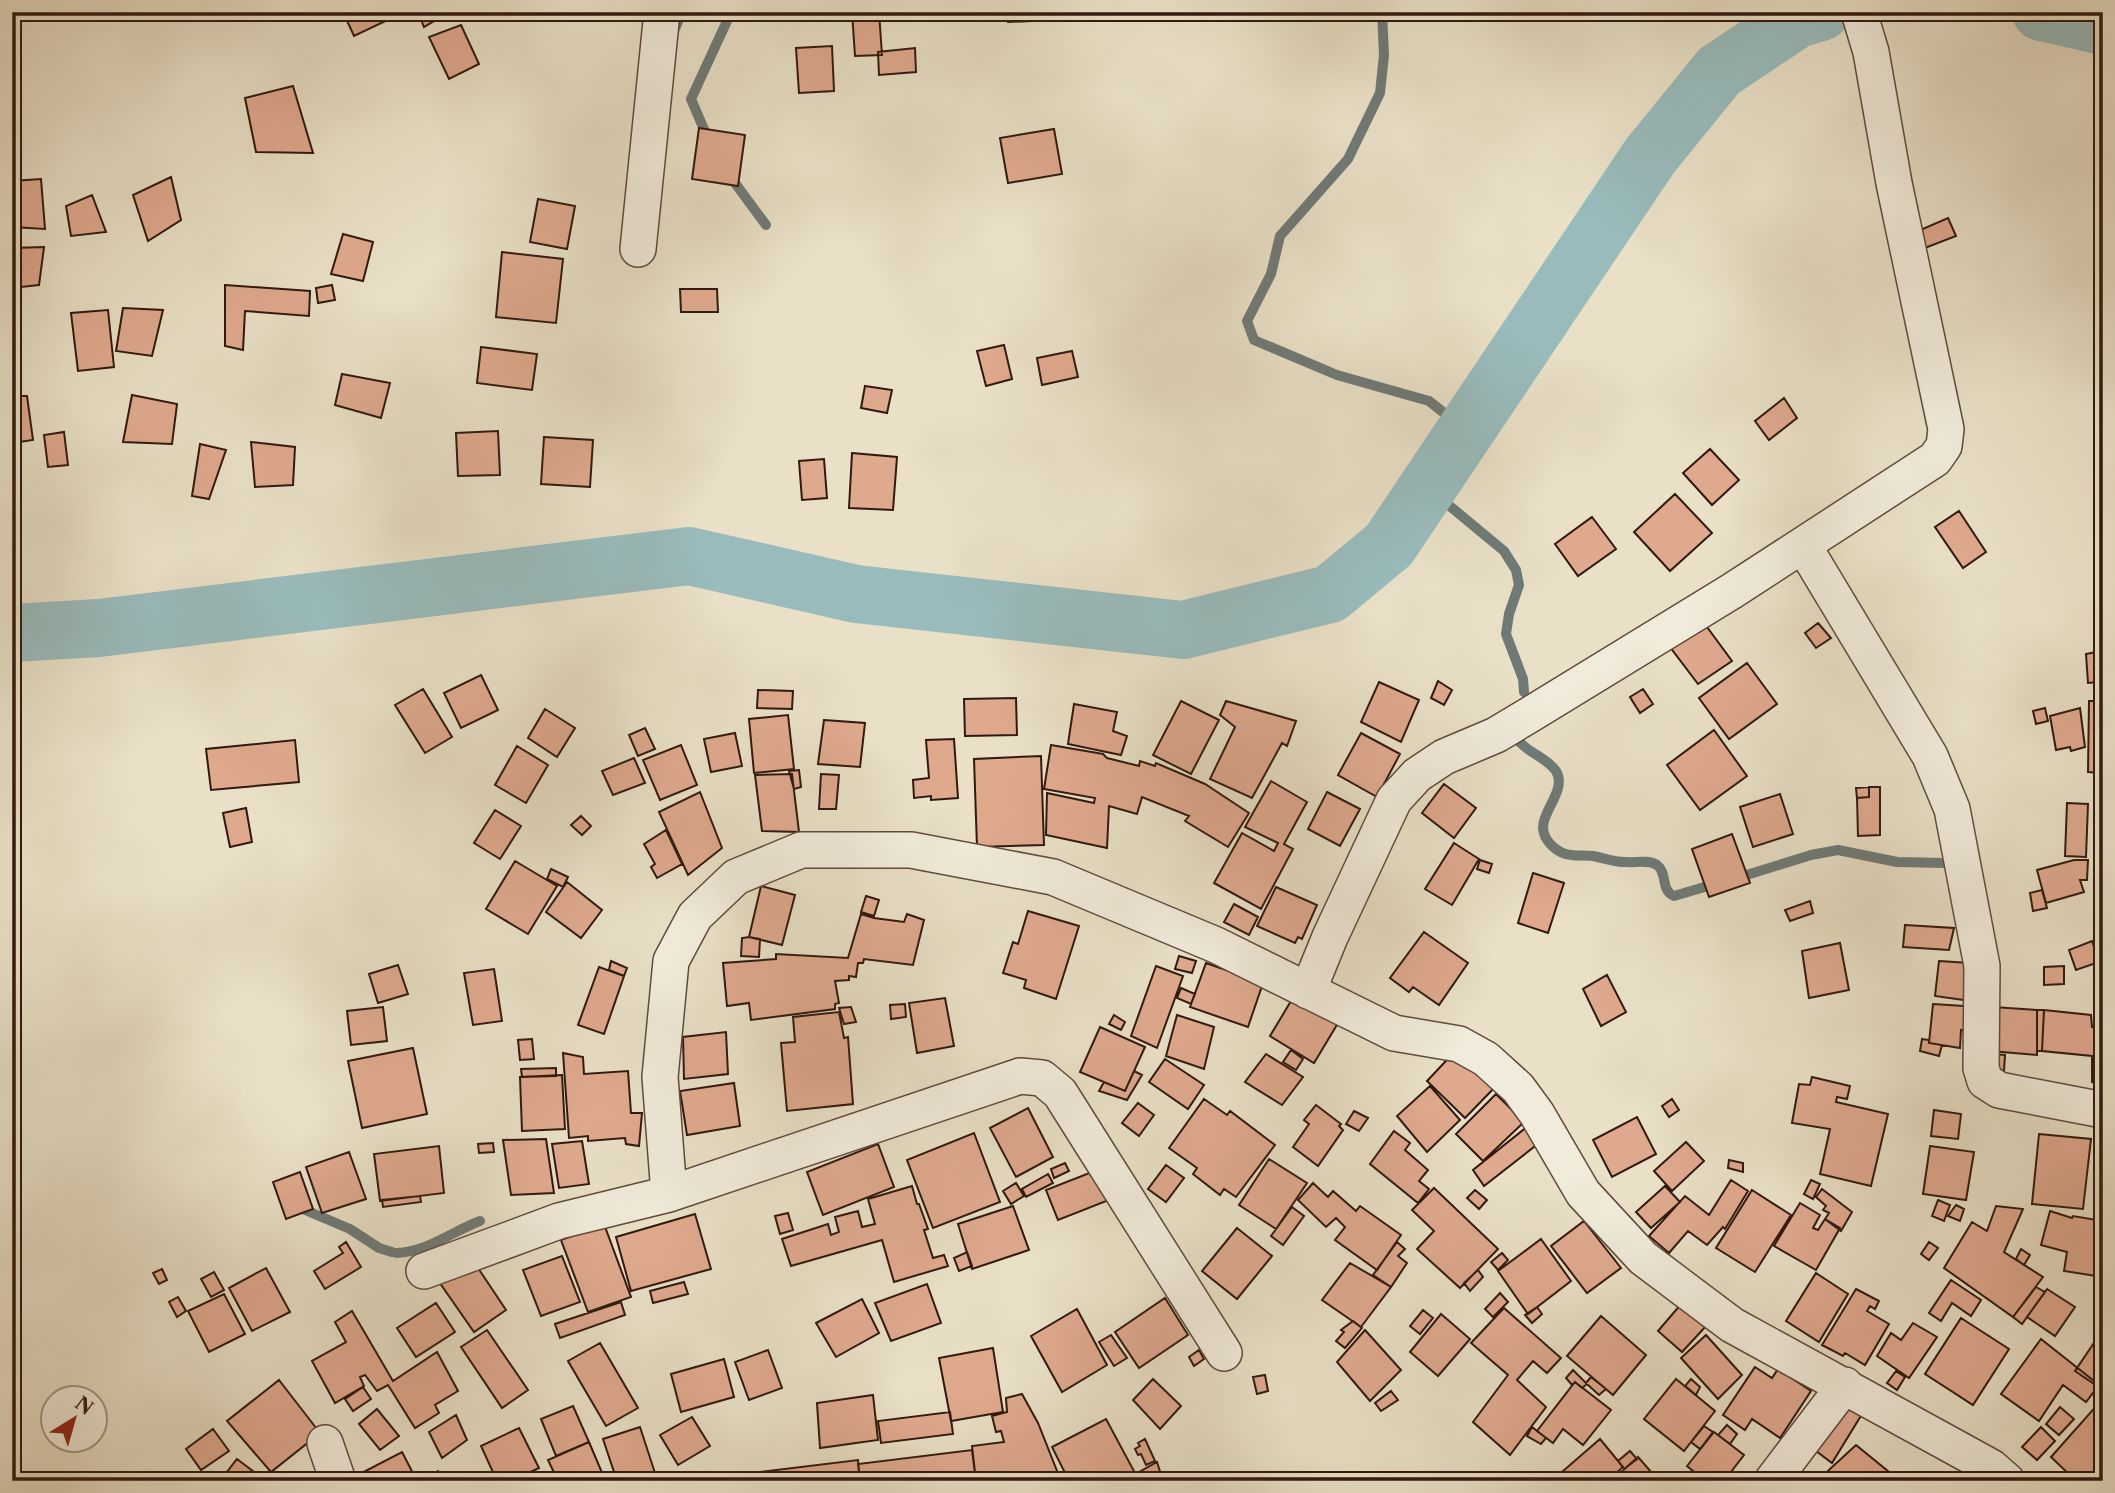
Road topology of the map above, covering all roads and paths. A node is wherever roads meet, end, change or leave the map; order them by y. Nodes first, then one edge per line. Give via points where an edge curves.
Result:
1 (662, 12) edge
2 (1859, 12) edge
3 (638, 249) dead end
4 (1803, 544) junction
5 (1308, 991) junction
6 (2103, 1110) edge
7 (669, 1194) junction
8 (424, 1271) dead end
9 (1224, 1353) dead end
10 (1845, 1385) junction
11 (326, 1443) dead end
12 (338, 1481) edge
13 (1772, 1481) edge
14 (2007, 1481) edge

1 - 3 street
2 - 4 street via 1871,52 1946,429 1944,446 1935,459
4 - 5 street via 1496,734 1444,757 1417,775 1394,800
4 - 6 street via 1930,755 1952,809 1982,966 1980,1068 1985,1081 1999,1090
5 - 7 street via 1216,945 1053,877 911,849 801,850 736,877 695,916 671,961 660,1077
5 - 10 street via 1394,1033 1459,1044 1486,1059 1518,1088 1593,1205 1643,1258 1732,1325
7 - 8 street via 559,1221
7 - 9 street via 1020,1076 1042,1078 1060,1093
10 - 13 street
10 - 14 street via 1991,1467
11 - 12 street

